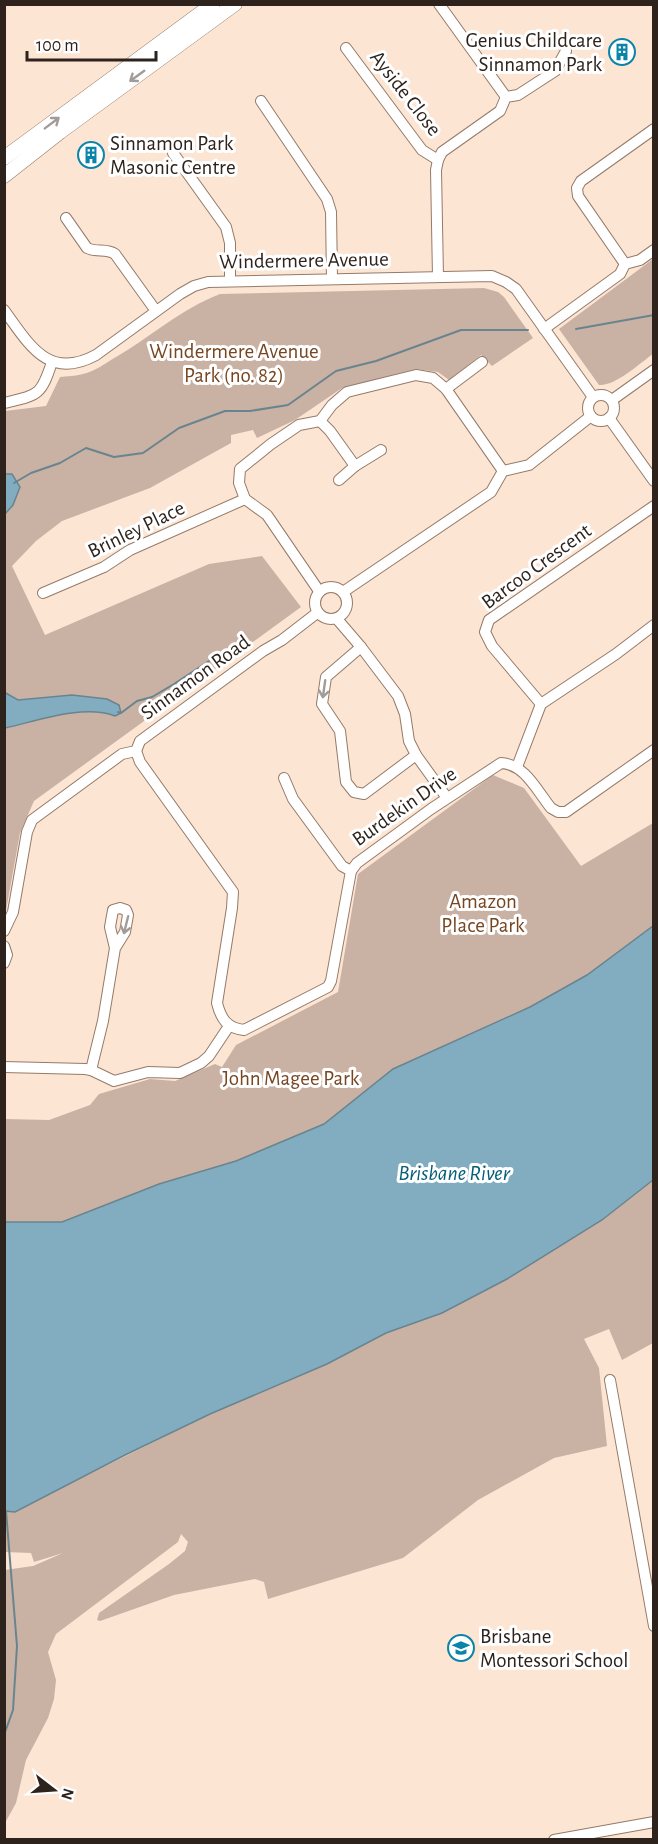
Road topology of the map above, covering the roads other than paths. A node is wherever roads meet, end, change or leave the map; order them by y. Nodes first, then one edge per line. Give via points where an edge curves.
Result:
1 (213, 4) edge
2 (235, 4) edge
3 (439, 4) edge
4 (346, 48) dead end
5 (566, 51) dead end
6 (506, 98) junction
7 (261, 101) dead end
8 (654, 129) edge
9 (173, 153) dead end
10 (4, 158) edge
11 (438, 160) junction
12 (4, 176) edge
13 (66, 218) dead end
14 (654, 250) edge
15 (625, 264) junction
16 (438, 277) junction
17 (332, 279) junction
18 (230, 281) junction
19 (4, 310) edge
20 (156, 311) junction
21 (544, 329) junction
22 (52, 362) junction
23 (482, 362) dead end
24 (654, 370) edge
25 (446, 389) junction
26 (593, 397) junction
27 (612, 400) junction
28 (4, 403) edge
29 (591, 416) junction
30 (609, 418) junction
31 (320, 421) junction
32 (381, 450) dead end
33 (355, 466) junction
34 (503, 471) junction
35 (339, 480) dead end
36 (654, 481) edge
37 (245, 499) junction
38 (654, 506) edge
39 (319, 591) junction
40 (343, 592) junction
41 (43, 593) dead end
42 (317, 613) junction
43 (337, 619) junction
44 (654, 625) edge
45 (361, 647) junction
46 (541, 704) junction
47 (654, 750) edge
48 (136, 751) junction
49 (416, 755) junction
50 (517, 766) junction
51 (284, 778) dead end
52 (447, 798) junction
53 (351, 871) junction
54 (4, 931) edge
55 (4, 946) edge
56 (115, 948) dead end
57 (4, 963) edge
58 (229, 1026) junction
59 (4, 1067) edge
60 (91, 1070) junction
61 (610, 1380) dead end
62 (650, 1582) edge
63 (654, 1626) edge
64 (654, 1822) edge
65 (554, 1839) edge

10 -> 1 main road
2 -> 12 main road
3 - 6 street
4 - 11 street, Ayside Close via 422,150
5 - 6 street via 555,71 518,95
6 - 11 street via 500,111 442,152
7 - 17 street via 327,199 331,212
8 - 15 street via 581,181 577,188 578,196
9 - 18 street via 226,227
11 - 16 street
13 - 20 street via 87,248 115,254
14 - 15 street
15 - 21 street via 620,274
16 - 17 street, Windermere Avenue
16 - 21 street, Windermere Avenue via 487,276 502,280 516,289
17 - 18 street, Windermere Avenue
18 - 20 street, Windermere Avenue via 194,286
19 - 22 street via 31,346
20 - 22 street, Windermere Avenue via 89,359 66,364
21 - 26 street, Windermere Avenue
22 - 28 street via 39,391
23 - 25 street
24 - 27 street
25 - 31 street via 433,378 416,375 347,392
25 - 34 street
26 - 27 street via 603,394
26 - 29 street via 588,408
27 - 30 street via 614,410
29 - 30 street via 601,421
29 - 34 street via 529,465
30 - 36 street
31 - 33 street
31 - 37 street via 299,425 240,469 239,483
32 - 33 street
33 - 35 street
34 - 40 street via 491,492
37 - 39 street via 267,515
37 - 41 street, Brinley Place
38 - 46 street, Barcoo Crescent via 489,620 485,632 492,646
39 - 40 street via 328,587
39 - 42 street via 314,602
40 - 43 street via 347,607
42 - 43 street via 326,619
42 - 48 street, Sinnamon Road via 140,741
43 - 45 street
44 - 46 street
45 - 49 street via 402,703 409,741
45 -> 49 street via 326,676 322,704 340,731 346,782 354,792 364,794
46 - 50 street
47 - 50 street via 566,812 551,808
48 - 54 street, Sinnamon Road via 122,754 32,820 13,912
48 - 58 street via 233,892 217,1003 219,1014
49 - 52 street
50 - 52 street, Burdekin Drive via 501,763
51 - 53 street via 293,800 342,866
52 - 53 street, Burdekin Drive
53 - 58 street, Burdekin Drive via 328,987 250,1028
55 - 57 street
56 - 60 street
58 - 60 street via 209,1056 180,1072 148,1072 114,1081
59 - 60 street
61 - 62 street
62 - 63 street
64 - 65 street

